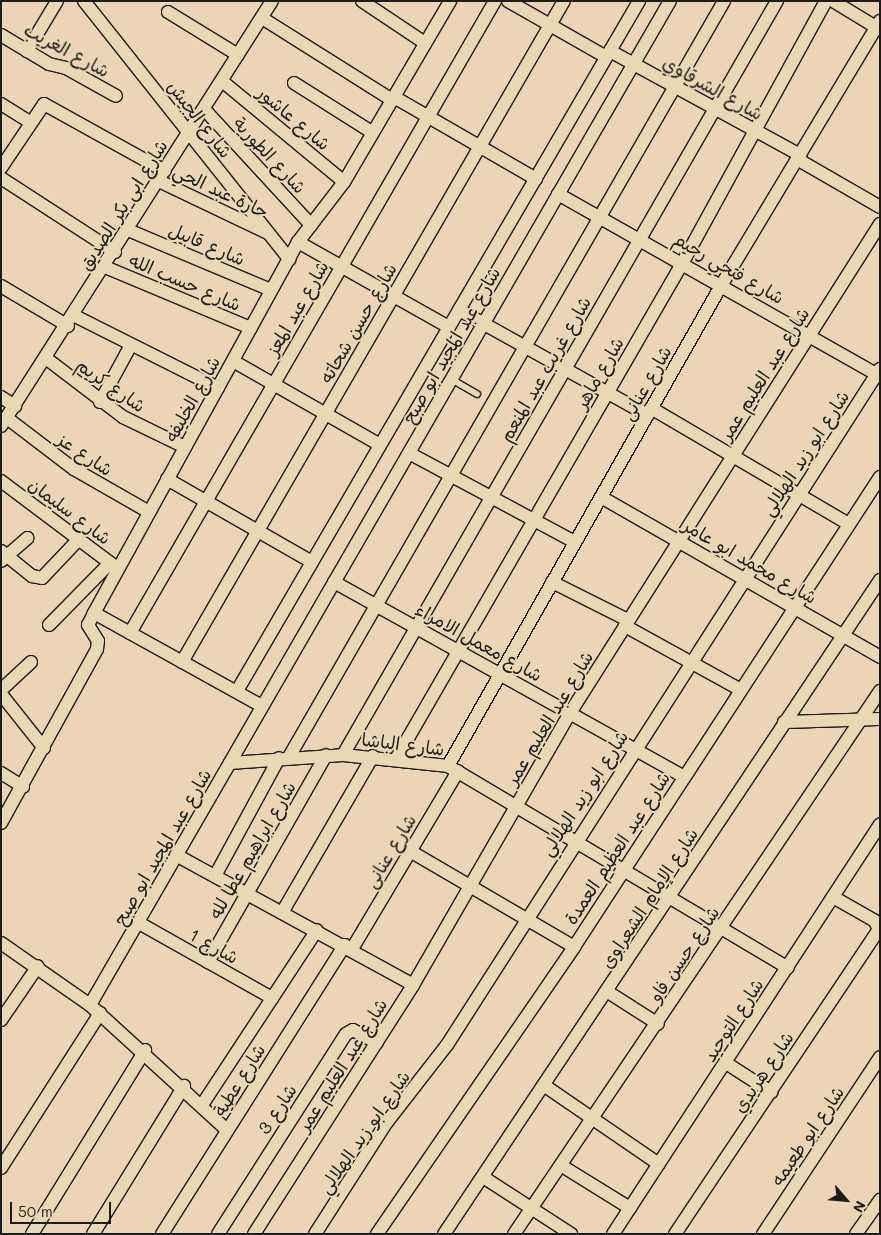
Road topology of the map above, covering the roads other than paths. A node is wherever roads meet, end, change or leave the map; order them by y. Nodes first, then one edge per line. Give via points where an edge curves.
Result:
1 (57, 1) edge
2 (84, 1) edge
3 (362, 1) edge
4 (495, 1) edge
5 (508, 1) edge
6 (564, 1) edge
7 (639, 1) edge
8 (670, 1) edge
9 (724, 1) edge
10 (777, 1) edge
11 (826, 1) edge
12 (833, 1) edge
13 (269, 2) edge
14 (449, 2) edge
15 (168, 12) dead end
16 (262, 18) junction
17 (550, 25) junction
18 (877, 31) edge
19 (1, 35) edge
20 (425, 43) junction
21 (27, 51) junction
22 (608, 54) junction
23 (238, 55) junction
24 (634, 64) junction
25 (222, 81) junction
26 (294, 83) dead end
27 (675, 86) junction
28 (116, 96) dead end
29 (393, 98) junction
30 (1, 104) edge
31 (715, 108) junction
32 (204, 109) junction
33 (428, 116) junction
34 (30, 122) junction
35 (756, 131) junction
36 (188, 133) junction
37 (373, 133) junction
38 (480, 146) junction
39 (798, 157) junction
40 (1, 168) edge
41 (162, 176) junction
42 (1, 178) edge
43 (536, 179) junction
44 (344, 182) junction
45 (558, 194) junction
46 (880, 208) edge
47 (600, 217) junction
48 (880, 224) edge
49 (311, 225) junction
50 (128, 230) junction
51 (268, 233) junction
52 (640, 239) junction
53 (298, 242) junction
54 (114, 252) junction
55 (289, 259) junction
56 (683, 262) junction
57 (105, 267) junction
58 (341, 267) junction
59 (722, 284) junction
60 (1, 286) edge
61 (272, 290) junction
62 (393, 296) junction
63 (459, 310) junction
64 (72, 321) junction
65 (484, 323) junction
66 (449, 327) junction
67 (251, 328) junction
68 (809, 335) junction
69 (131, 344) junction
70 (525, 346) junction
71 (46, 359) junction
72 (233, 361) junction
73 (565, 369) junction
74 (879, 373) edge
75 (452, 379) junction
76 (273, 384) junction
77 (218, 388) junction
78 (608, 393) junction
79 (477, 394) dead end
80 (1, 397) edge
81 (100, 402) junction
82 (15, 406) junction
83 (649, 412) junction
84 (325, 414) junction
85 (4, 422) edge
86 (380, 445) junction
87 (185, 447) junction
88 (408, 453) junction
89 (733, 456) junction
90 (451, 476) junction
91 (880, 477) edge
92 (167, 479) junction
93 (1, 481) edge
94 (799, 495) junction
95 (600, 497) junction
96 (492, 498) junction
97 (206, 501) junction
98 (149, 512) junction
99 (534, 520) junction
100 (849, 524) junction
101 (258, 530) junction
102 (27, 538) dead end
103 (78, 539) junction
104 (678, 539) junction
105 (575, 542) junction
106 (3, 556) edge
107 (312, 562) junction
108 (114, 566) junction
109 (745, 577) junction
110 (880, 580) edge
111 (334, 582) junction
112 (552, 582) junction
113 (376, 605) junction
114 (795, 607) junction
115 (94, 613) junction
116 (626, 623) junction
117 (49, 625) dead end
118 (417, 628) junction
119 (130, 633) junction
120 (842, 635) junction
121 (459, 651) junction
122 (880, 657) edge
123 (31, 662) dead end
124 (182, 662) junction
125 (690, 662) junction
126 (500, 674) junction
127 (1, 690) edge
128 (741, 690) junction
129 (237, 691) junction
130 (880, 691) edge
131 (1, 694) edge
132 (262, 706) junction
133 (570, 713) junction
134 (862, 718) junction
135 (880, 719) edge
136 (784, 722) junction
137 (44, 748) junction
138 (634, 749) junction
139 (343, 755) junction
140 (326, 756) junction
141 (373, 756) junction
142 (284, 758) junction
143 (396, 758) junction
144 (230, 763) junction
145 (453, 768) junction
146 (1, 773) edge
147 (684, 777) junction
148 (23, 788) junction
149 (516, 805) junction
150 (1, 823) edge
151 (880, 824) edge
152 (574, 840) junction
153 (410, 851) junction
154 (176, 855) junction
155 (624, 870) junction
156 (215, 876) junction
157 (470, 886) junction
158 (248, 893) junction
159 (833, 897) junction
160 (671, 898) junction
161 (283, 911) junction
162 (525, 918) junction
163 (139, 923) junction
164 (722, 928) junction
165 (317, 930) junction
166 (879, 930) edge
167 (1, 943) edge
168 (349, 947) junction
169 (574, 947) junction
170 (208, 962) junction
171 (38, 966) junction
172 (788, 968) junction
173 (412, 985) junction
174 (608, 992) junction
175 (272, 998) junction
176 (95, 1009) junction
177 (1, 1020) edge
178 (658, 1024) junction
179 (377, 1043) junction
180 (145, 1050) junction
181 (880, 1057) edge
182 (726, 1063) junction
183 (184, 1086) junction
184 (545, 1086) junction
185 (771, 1092) junction
186 (202, 1105) junction
187 (594, 1120) junction
188 (227, 1130) junction
189 (659, 1164) junction
190 (562, 1166) junction
191 (1, 1168) edge
192 (483, 1177) junction
193 (880, 1200) edge
194 (532, 1208) junction
195 (630, 1208) junction
196 (32, 1234) edge
197 (93, 1234) edge
198 (162, 1234) edge
199 (218, 1234) edge
200 (254, 1234) edge
201 (315, 1234) edge
202 (377, 1234) edge
203 (444, 1234) edge
204 (514, 1234) edge
205 (571, 1234) edge
206 (612, 1234) edge
207 (676, 1234) edge
208 (763, 1234) edge
209 (856, 1234) edge

1 - 21 street
2 - 36 street, شارع الجيش
3 - 20 street
4 - 33 street, شارع عبد المعز
5 - 17 street, شارع الشرقاوي
6 - 17 street, شارع حسن شحاته
7 - 22 street, شارع عبد المجيد ابو صبح
8 - 24 street, شارع عبد المجيد ابو صبح
9 - 27 street
10 - 31 street, شارع غريب عبد المنعم
11 - 35 street, شارع ماهر
12 - 18 street
13 - 16 street, شارع ابى بكر الصديق
14 - 20 street, شارع الخليفه
15 - 23 street
16 - 23 street, شارع ابى بكر الصديق
16 - 29 street
17 - 22 street, شارع الشرقاوي
17 - 38 street, شارع حسن شحاته
18 - 39 street, شارع عنانى
19 - 21 street, شارع الغريب
20 - 29 street, شارع الخليفه
21 - 28 street, شارع الغريب
22 - 24 street, شارع الشرقاوي
22 - 43 street, شارع عبد المجيد ابو صبح
23 - 25 street, شارع ابى بكر الصديق
24 - 27 street, شارع الشرقاوي
24 - 45 street, شارع عبد المجيد ابو صبح
25 - 32 street, شارع ابى بكر الصديق
25 - 44 street, شارع عاشور
26 - 37 street
27 - 31 street, شارع الشرقاوي
27 - 47 street
29 - 33 street
29 - 37 street, شارع الخليفه
30 - 34 street
31 - 35 street, شارع الشرقاوي
31 - 52 street, شارع غريب عبد المنعم
32 - 36 street, شارع ابى بكر الصديق
32 - 49 street, شارع الطورية
33 - 38 street
33 - 58 street, شارع عبد المعز
34 - 40 street
34 - 41 street, حارة عبد الحي via 40,106 47,104
35 - 39 street, شارع الشرقاوي
35 - 56 street, شارع ماهر
36 - 41 street, شارع ابى بكر الصديق
36 - 51 street, شارع الجيش
37 - 44 street, شارع الخليفه
38 - 43 street
38 - 62 street, شارع حسن شحاته
39 - 46 street, شارع الشرقاوي
39 - 59 street, شارع عنانى
41 - 50 street, شارع ابى بكر الصديق
41 - 51 street, حارة عبد الحي
42 - 54 street
43 - 63 street, شارع عبد المجيد ابو صبح
44 - 49 street, شارع الخليفه
45 - 47 street, شارع فتحي رحيم
45 - 65 street, شارع عبد المجيد ابو صبح
47 - 52 street, شارع فتحي رحيم
47 - 70 street
48 - 68 street, شارع عبد العليم عمر
49 - 53 street, شارع الخليفه
50 - 54 street, شارع ابى بكر الصديق
50 - 61 street, شارع قابيل
51 - 55 street, شارع الجيش
52 - 56 street, شارع فتحي رحيم
52 - 73 street, شارع غريب عبد المنعم
53 - 55 street, شارع الخليفه
53 - 58 street
54 - 57 street, شارع ابى بكر الصديق
55 - 61 street, شارع الخليفه
56 - 59 street, شارع فتحي رحيم
56 - 78 street, شارع ماهر
57 - 64 street, شارع ابى بكر الصديق
57 - 67 street, شارع حسب الله
58 - 62 street
58 - 76 street, شارع عبد المعز
59 - 68 street, شارع فتحي رحيم
59 - 83 street, شارع عنانى
60 - 64 street
61 - 67 street, شارع الخليفه
62 - 66 street
62 - 84 street, شارع حسن شحاته
63 - 65 street
63 - 66 street, شارع عبد المجيد ابو صبح
64 - 69 street
64 - 71 street, شارع ابى بكر الصديق
65 - 70 street
65 - 75 street, شارع عبد المجيد ابو صبح
66 - 86 street, شارع عبد المجيد ابو صبح
67 - 72 street, شارع الخليفه
68 - 74 street, شارع فتحي رحيم
68 - 89 street, شارع عبد العليم عمر
69 - 77 street
69 - 81 street
70 - 73 street
70 - 90 street
71 - 81 street, شارع كريم
71 - 82 street, شارع ابى بكر الصديق
72 - 76 street
72 - 77 street, شارع الخليفه
73 - 78 street
73 - 96 street, شارع غريب عبد المنعم
74 - 94 street, شارع ابو زيد الهلالي
75 - 79 lane
75 - 88 street, شارع عبد المجيد ابو صبح
76 - 84 street
76 - 97 street, شارع عبد المعز
77 - 87 street, شارع الخليفه
78 - 83 street
78 - 99 street, شارع ماهر
80 - 82 street
81 - 87 street, شارع كريم
82 - 85 street, شارع ابى بكر الصديق
83 - 89 street
83 - 95 street, شارع عنانى
84 - 86 street
84 - 101 street, شارع حسن شحاته
85 - 98 street, شارع عز via 74,469
86 - 107 street, شارع عبد المجيد ابو صبح
87 - 92 street, شارع الخليفه
88 - 90 street
88 - 111 street, شارع عبد المجيد ابو صبح
89 - 94 street
89 - 104 street, شارع عبد العليم عمر
90 - 96 street
90 - 113 street
91 - 100 street, شارع عبد العظيم العمدة
92 - 97 street
92 - 98 street, شارع الخليفه
93 - 103 street, شارع سليمان
94 - 100 street
94 - 109 street, شارع ابو زيد الهلالي
95 - 104 street, شارع محمد ابو عامر
95 - 105 street, شارع عنانى
96 - 99 street
96 - 118 street, شارع غريب عبد المنعم
97 - 101 street
97 - 119 street, شارع عبد المعز
98 - 108 street, شارع الخليفه
99 - 105 street
99 - 121 street, شارع ماهر
100 - 114 street, شارع عبد العظيم العمدة
101 - 107 street
101 - 124 street, شارع حسن شحاته
102 - 106 street
103 - 106 street via 42,578 32,576
103 - 108 street, شارع سليمان
104 - 109 street, شارع محمد ابو عامر
104 - 116 street, شارع عبد العليم عمر
105 - 112 street, شارع عنانى
107 - 129 street, شارع عبد المجيد ابو صبح
108 - 115 street, شارع الخليفه
108 - 117 street
109 - 114 street, شارع محمد ابو عامر
109 - 125 street, شارع ابو زيد الهلالي
110 - 120 street, شارع الإمام الشعراوى
111 - 113 street, شارع معمل الامراء
111 - 132 street, شارع عبد المجيد ابو صبح
112 - 116 street
112 - 126 street, شارع عنانى
113 - 118 street, شارع معمل الامراء
113 - 142 street
114 - 120 street, شارع محمد ابو عامر
114 - 128 street, شارع عبد العظيم العمدة
115 - 119 street
115 - 137 street, شارع الخليفه via 88,625 98,641 97,649
116 - 125 street
116 - 133 street, شارع عبد العليم عمر
118 - 121 street, شارع معمل الامراء
118 - 139 street, شارع غريب عبد المنعم
119 - 124 street
120 - 122 street, شارع محمد ابو عامر
120 - 136 street, شارع الإمام الشعراوى
121 - 126 street, شارع معمل الامراء
121 - 143 street, شارع ماهر
123 - 127 street
124 - 129 street
125 - 128 street
125 - 138 street, شارع ابو زيد الهلالي
126 - 133 street, شارع معمل الامراء
126 - 145 street, شارع عنانى
128 - 147 street, شارع عبد العظيم العمدة
129 - 132 street
130 - 134 street, شارع حسن فاو
131 - 137 street
132 - 144 street, شارع عبد المجيد ابو صبح
133 - 138 street, شارع معمل الامراء
133 - 149 street, شارع عبد العليم عمر
134 - 135 street
134 - 136 street
134 - 164 street, شارع حسن فاو
136 - 160 street, شارع الإمام الشعراوى
137 - 148 street, شارع الخليفه
138 - 147 street, شارع معمل الامراء
138 - 152 street, شارع ابو زيد الهلالي
139 - 140 street, شارع الباشا
139 - 141 street, شارع الباشا
140 - 142 street, شارع الباشا
140 - 158 street, شارع ابراهيم عطا لله
141 - 143 street, شارع الباشا
141 - 161 street
142 - 144 street, شارع الباشا
142 - 156 street
143 - 145 street, شارع الباشا
144 - 154 street, شارع عبد المجيد ابو صبح
145 - 149 street, شارع الباشا
145 - 153 street, شارع عنانى
146 - 148 street
147 - 155 street, شارع عبد العظيم العمدة
148 - 150 street, شارع الخليفه
149 - 152 street, شارع الباشا
149 - 157 street, شارع عبد العليم عمر
151 - 159 street, شارع التوحيد
152 - 155 street, شارع الباشا
152 - 162 street, شارع ابو زيد الهلالي
153 - 157 street
153 - 168 street, شارع عنانى
154 - 156 street
154 - 163 street, شارع عبد المجيد ابو صبح
155 - 160 street, شارع الباشا
155 - 169 street, شارع عبد العظيم العمدة
156 - 158 street
157 - 162 street
157 - 173 street, شارع عبد العليم عمر
158 - 161 street
158 - 170 street, شارع ابراهيم عطا لله
159 - 166 street via 875,921
159 - 172 street, شارع التوحيد
160 - 164 street, شارع الباشا
160 - 174 street, شارع الإمام الشعراوى
161 - 165 street
162 - 169 street
162 - 201 street, شارع ابو زيد الهلالي via 447,1045 387,1122
163 - 170 street, شارع 1
163 - 176 street, شارع عبد المجيد ابو صبح
164 - 172 street, شارع الباشا
164 - 178 street, شارع حسن فاو
165 - 168 street
165 - 175 street
166 - 185 street, شارع هريدي
167 - 171 street
168 - 173 street
168 - 188 street, شارع عطية
169 - 202 street, شارع عبد العظيم العمدة
170 - 175 street, شارع 1
171 - 176 street
171 - 177 street
172 - 182 street, شارع التوحيد
173 - 179 street, شارع عبد العليم عمر
174 - 178 street
174 - 184 street, شارع الإمام الشعراوى
175 - 186 street
176 - 180 street
176 - 191 street, شارع عبد المجيد ابو صبح
178 - 187 street, شارع حسن فاو
179 - 199 street, شارع 3 via 353,1030 346,1034
179 - 200 street, شارع عبد العليم عمر
180 - 183 street
180 - 196 street
181 - 208 street, شارع ابو طعيمه
182 - 185 street
182 - 189 street, شارع التوحيد
183 - 186 street
183 - 197 street
184 - 187 street
184 - 192 street, شارع الإمام الشعراوى
185 - 207 street, شارع هريدي
186 - 188 street
187 - 189 street
187 - 190 street, شارع حسن فاو
188 - 198 street, شارع عطية
189 - 195 street, شارع التوحيد
190 - 194 street, شارع حسن فاو
190 - 195 street
192 - 194 street
192 - 203 street, شارع الإمام الشعراوى
193 - 209 street
194 - 204 street, شارع حسن فاو
194 - 205 street
195 - 206 street, شارع التوحيد

